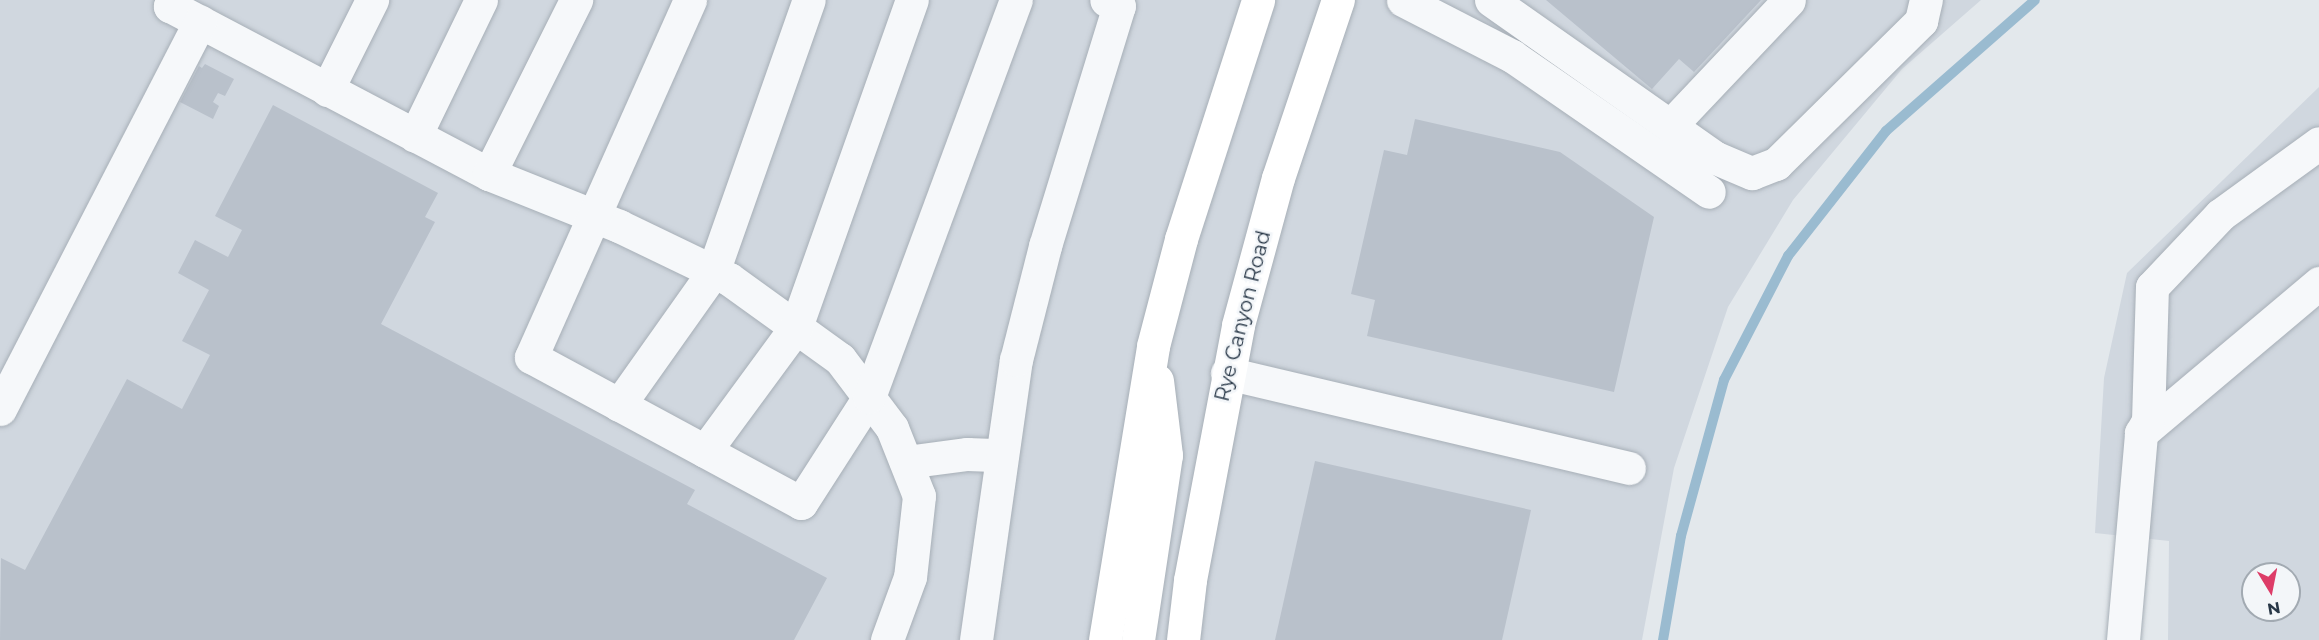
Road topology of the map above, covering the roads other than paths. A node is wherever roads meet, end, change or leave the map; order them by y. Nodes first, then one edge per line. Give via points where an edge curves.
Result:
1 (173, 0) edge
2 (372, 0) edge
3 (481, 0) edge
4 (576, 0) edge
5 (690, 0) edge
6 (809, 0) edge
7 (912, 0) edge
8 (1016, 0) edge
9 (1106, 0) edge
10 (1258, 0) edge
11 (1338, 0) edge
12 (1403, 0) edge
13 (1491, 0) edge
14 (1789, 0) edge
15 (1926, 0) edge
16 (200, 22) junction
17 (327, 90) junction
18 (1670, 126) junction
19 (415, 136) junction
20 (2319, 143) edge
21 (489, 174) junction
22 (1709, 192) dead end
23 (592, 215) junction
24 (713, 272) junction
25 (2319, 283) edge
26 (796, 327) junction
27 (1153, 346) junction
28 (1227, 373) junction
29 (869, 398) junction
30 (619, 405) junction
31 (0, 409) edge
32 (2141, 433) junction
33 (705, 451) junction
34 (1000, 455) junction
35 (906, 462) junction
36 (1629, 468) dead end
37 (887, 640) edge
38 (976, 640) edge
39 (1105, 640) edge
40 (1138, 640) edge
41 (1183, 640) edge
42 (2123, 640) edge

1 - 16 lane via 170,6
2 - 17 lane
3 - 19 lane
4 - 21 lane
5 - 23 lane
6 - 24 lane
7 - 26 lane
8 - 29 lane
9 - 34 lane via 1119,6 1034,292 1016,360
10 - 27 main road via 1181,239
11 - 28 main road, Rye Canyon Road via 1278,178
12 - 22 lane via 1512,57
13 - 18 lane
14 - 18 lane
15 - 18 lane via 1921,21 1776,164 1752,173 1716,158
16 - 17 lane
16 - 31 lane
17 - 19 lane
19 - 21 lane
20 - 32 lane via 2220,215 2152,287 2148,421
21 - 23 lane
23 - 24 lane
23 - 30 lane via 531,357
24 - 26 lane
24 - 30 lane
25 - 32 lane
26 - 29 lane via 840,359
26 - 33 lane
27 - 39 main road
27 - 40 main road via 1166,455
28 - 36 lane
28 - 41 main road, Rye Canyon Road
29 - 33 lane via 801,503
29 - 35 lane via 892,428
30 - 33 lane
32 - 42 lane
34 - 35 lane via 967,454
34 - 38 lane
35 - 37 lane via 920,496 910,577

